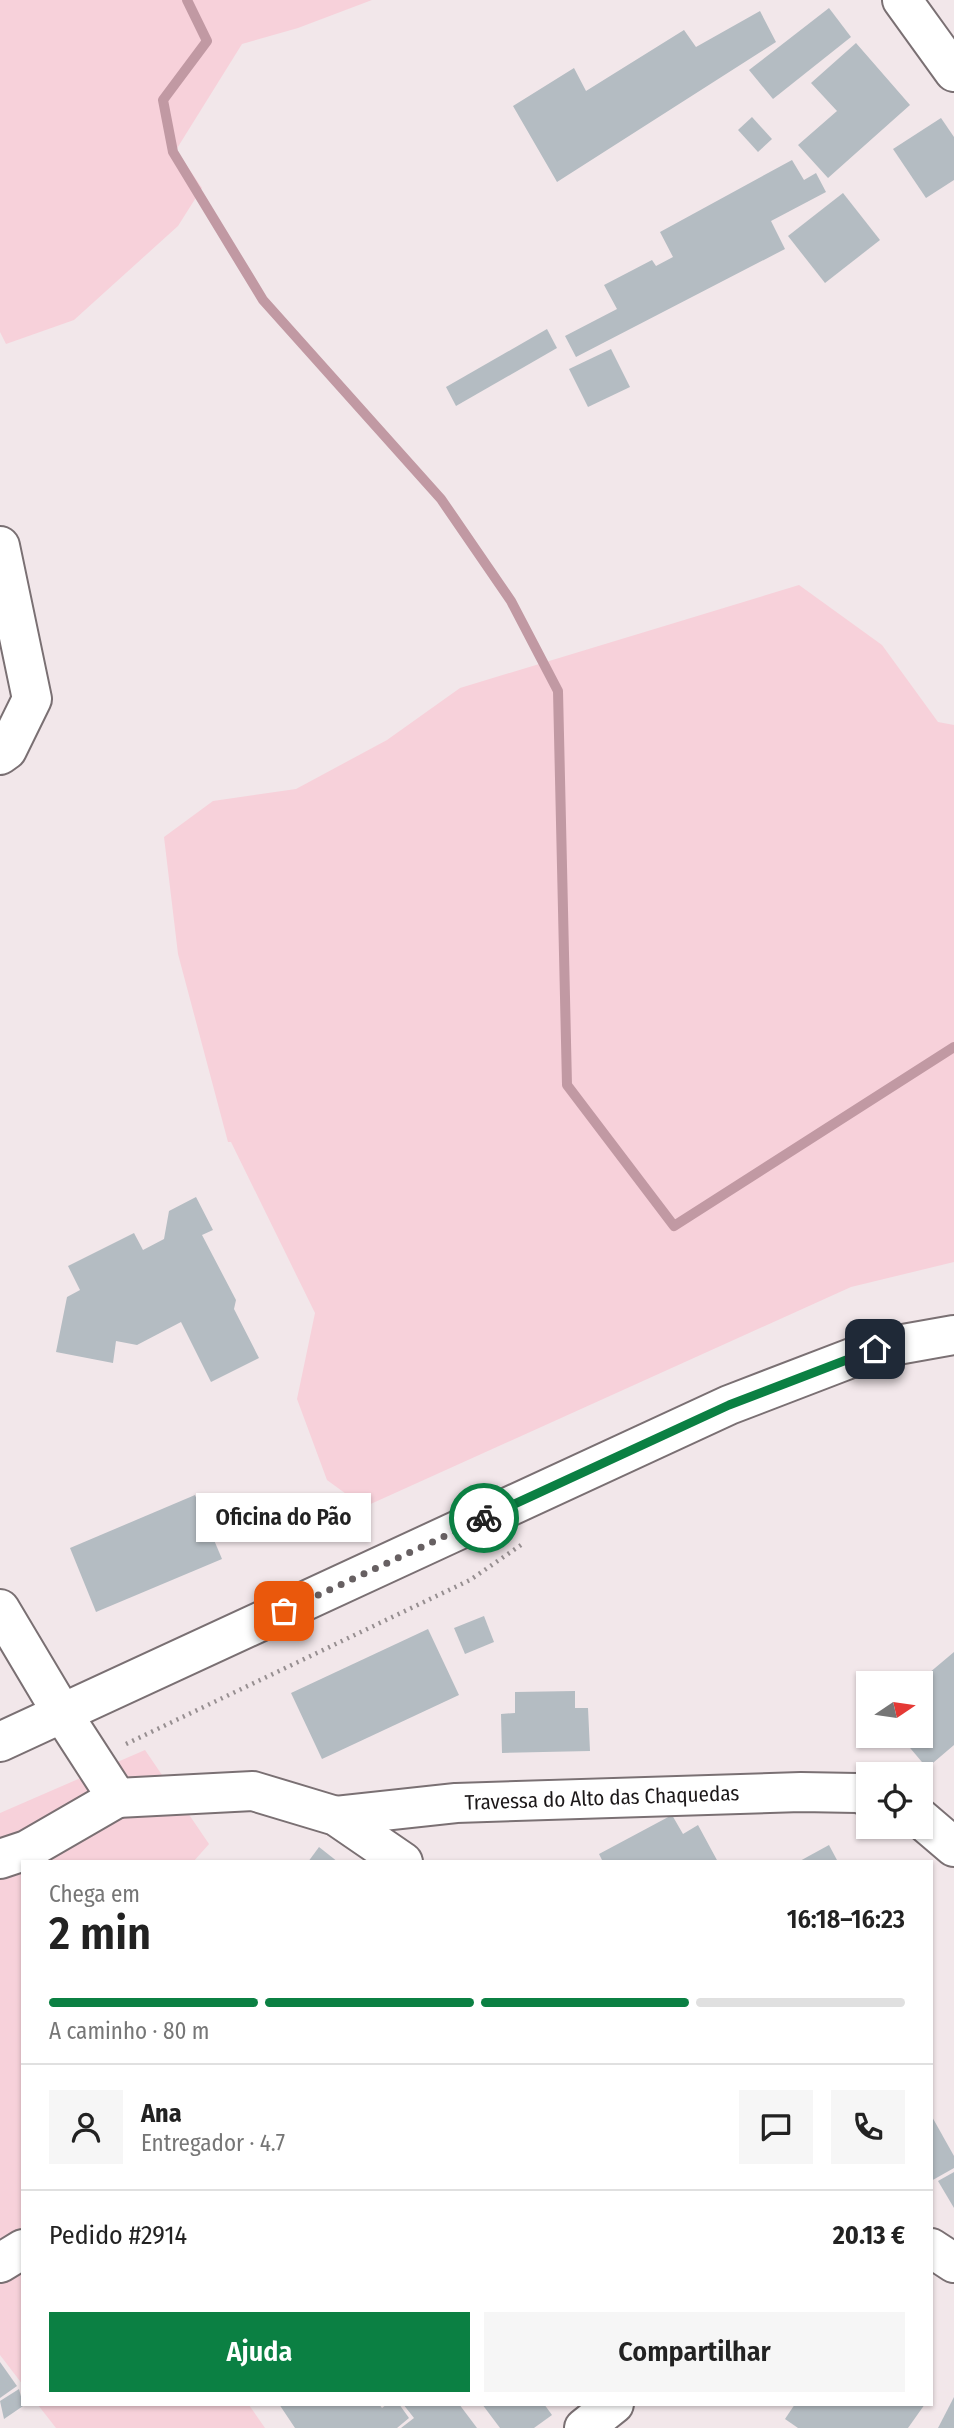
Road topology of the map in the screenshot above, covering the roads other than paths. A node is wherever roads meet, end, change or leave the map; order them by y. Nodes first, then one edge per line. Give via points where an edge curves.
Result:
1 (902, 0) edge
2 (954, 72) edge
3 (0, 546) edge
4 (0, 755) edge
5 (954, 1335) edge
6 (0, 1609) edge
7 (62, 1713) junction
8 (0, 1742) edge
9 (856, 1793) edge
10 (117, 1798) junction
11 (336, 1815) junction
12 (0, 1859) edge
13 (399, 1860) edge
14 (933, 2249) edge
15 (21, 2250) edge
16 (0, 2263) edge
17 (954, 2263) edge
18 (612, 2406) edge
19 (584, 2428) edge

1 - 2 street
3 - 4 street via 33,699
5 - 7 street via 875,1349 729,1405
6 - 7 street
7 - 8 street
7 - 10 street
9 - 11 street, Travessa do Alto das Chaquedas via 456,1803
10 - 11 street via 253,1791
10 - 12 street via 27,1850
11 - 13 street
14 - 17 street
15 - 16 street
18 - 19 street

